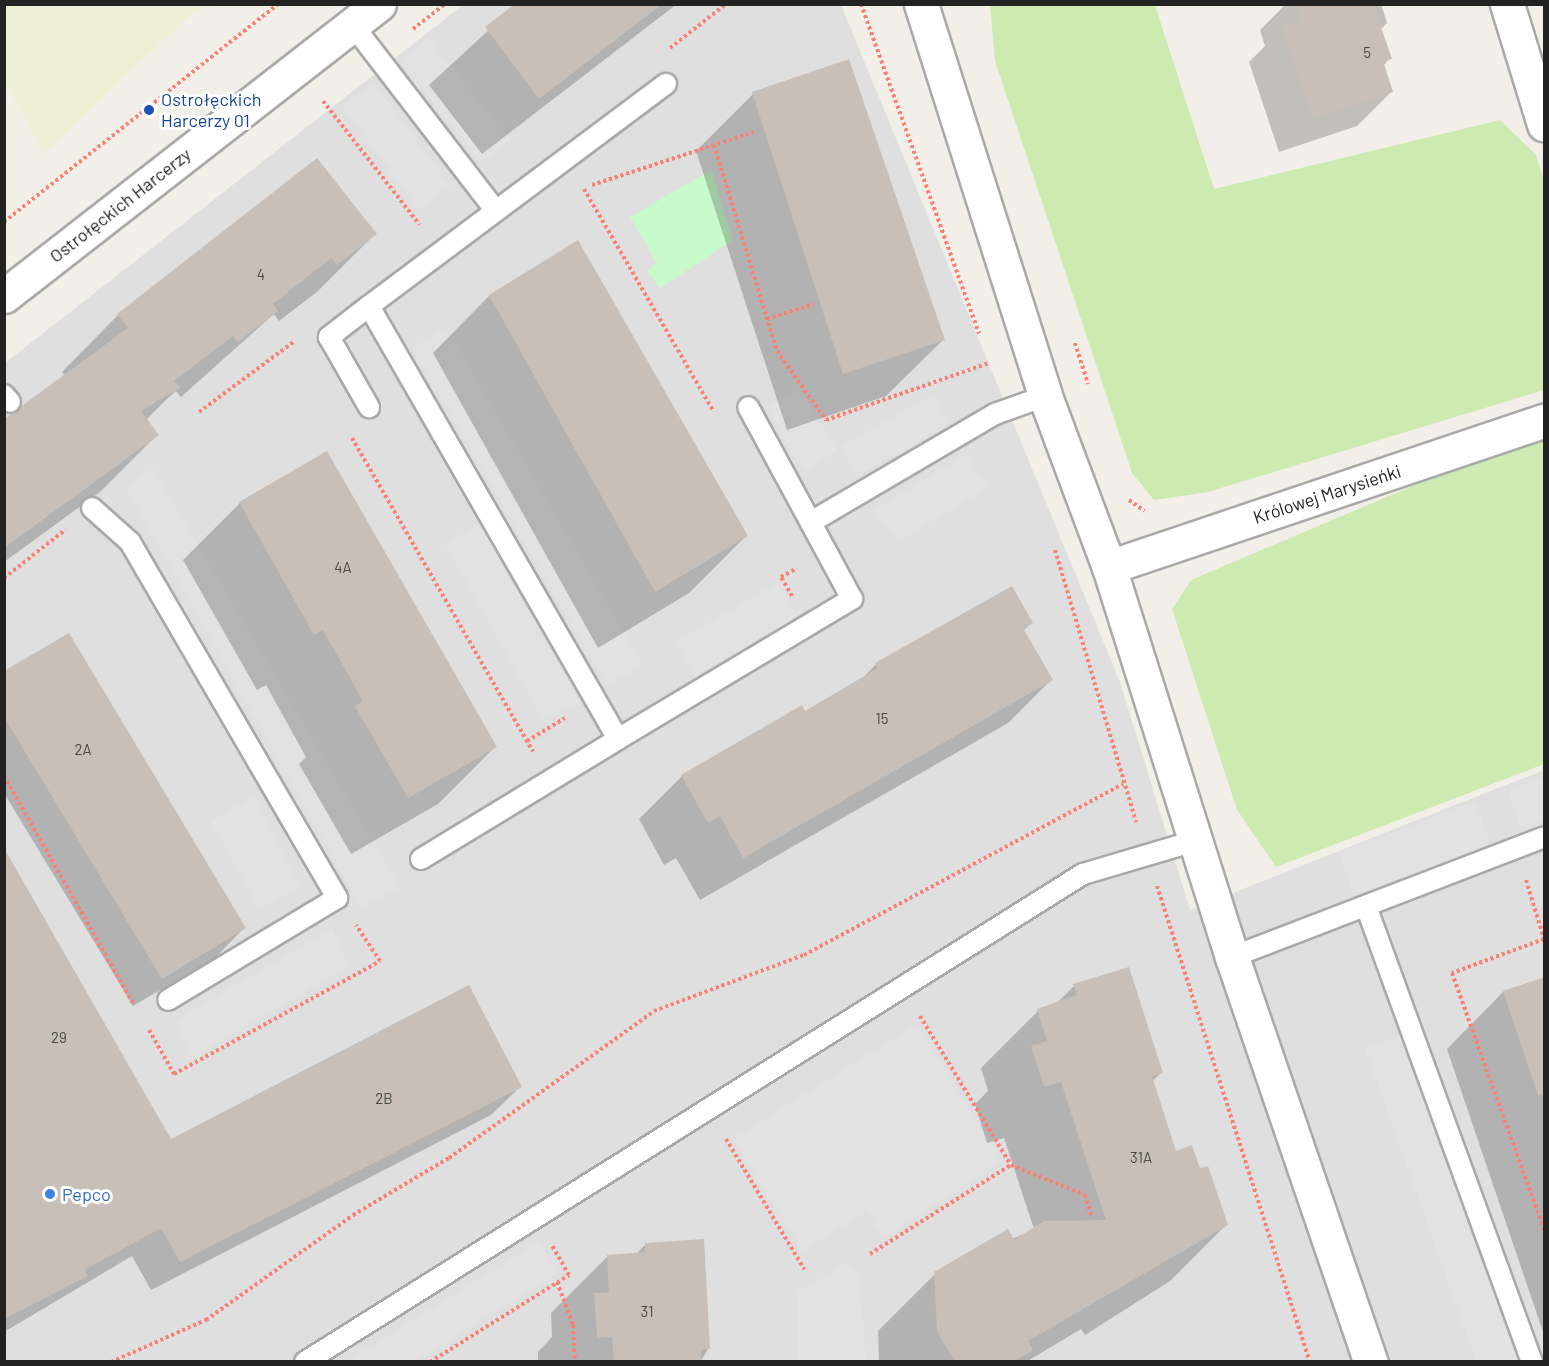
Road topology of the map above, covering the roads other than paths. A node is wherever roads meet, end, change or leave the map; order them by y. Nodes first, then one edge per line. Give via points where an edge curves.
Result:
1 (379, 4) edge
2 (921, 4) edge
3 (1507, 4) edge
4 (352, 24) junction
5 (666, 84) dead end
6 (1545, 124) edge
7 (495, 210) junction
8 (4, 296) edge
9 (369, 306) junction
10 (1045, 396) junction
11 (748, 407) dead end
12 (369, 408) dead end
13 (1545, 421) edge
14 (92, 508) road end
15 (810, 522) junction
16 (1109, 567) junction
17 (618, 739) junction
18 (1545, 837) edge
19 (1198, 840) junction
20 (421, 859) dead end
21 (1366, 906) junction
22 (1232, 957) junction
23 (168, 1000) dead end
24 (305, 1362) edge
25 (1371, 1362) edge
26 (1532, 1362) edge

1 - 4 street, Ostrołęckich Harcerzy
2 - 10 street
3 - 6 street
4 - 7 lane
4 - 8 street, Ostrołęckich Harcerzy
5 - 7 lane
7 - 9 lane
9 - 12 lane via 329,337
9 - 17 lane
10 - 15 lane via 1006,410
10 - 16 street
11 - 15 lane
13 - 16 street, Królowej Marysieńki
14 - 23 lane via 130,542 337,898
15 - 17 lane via 852,598
16 - 19 street
17 - 20 lane
18 - 21 lane
19 - 22 street
19 - 24 lane via 1083,874
21 - 22 lane
21 - 26 lane
22 - 25 street

